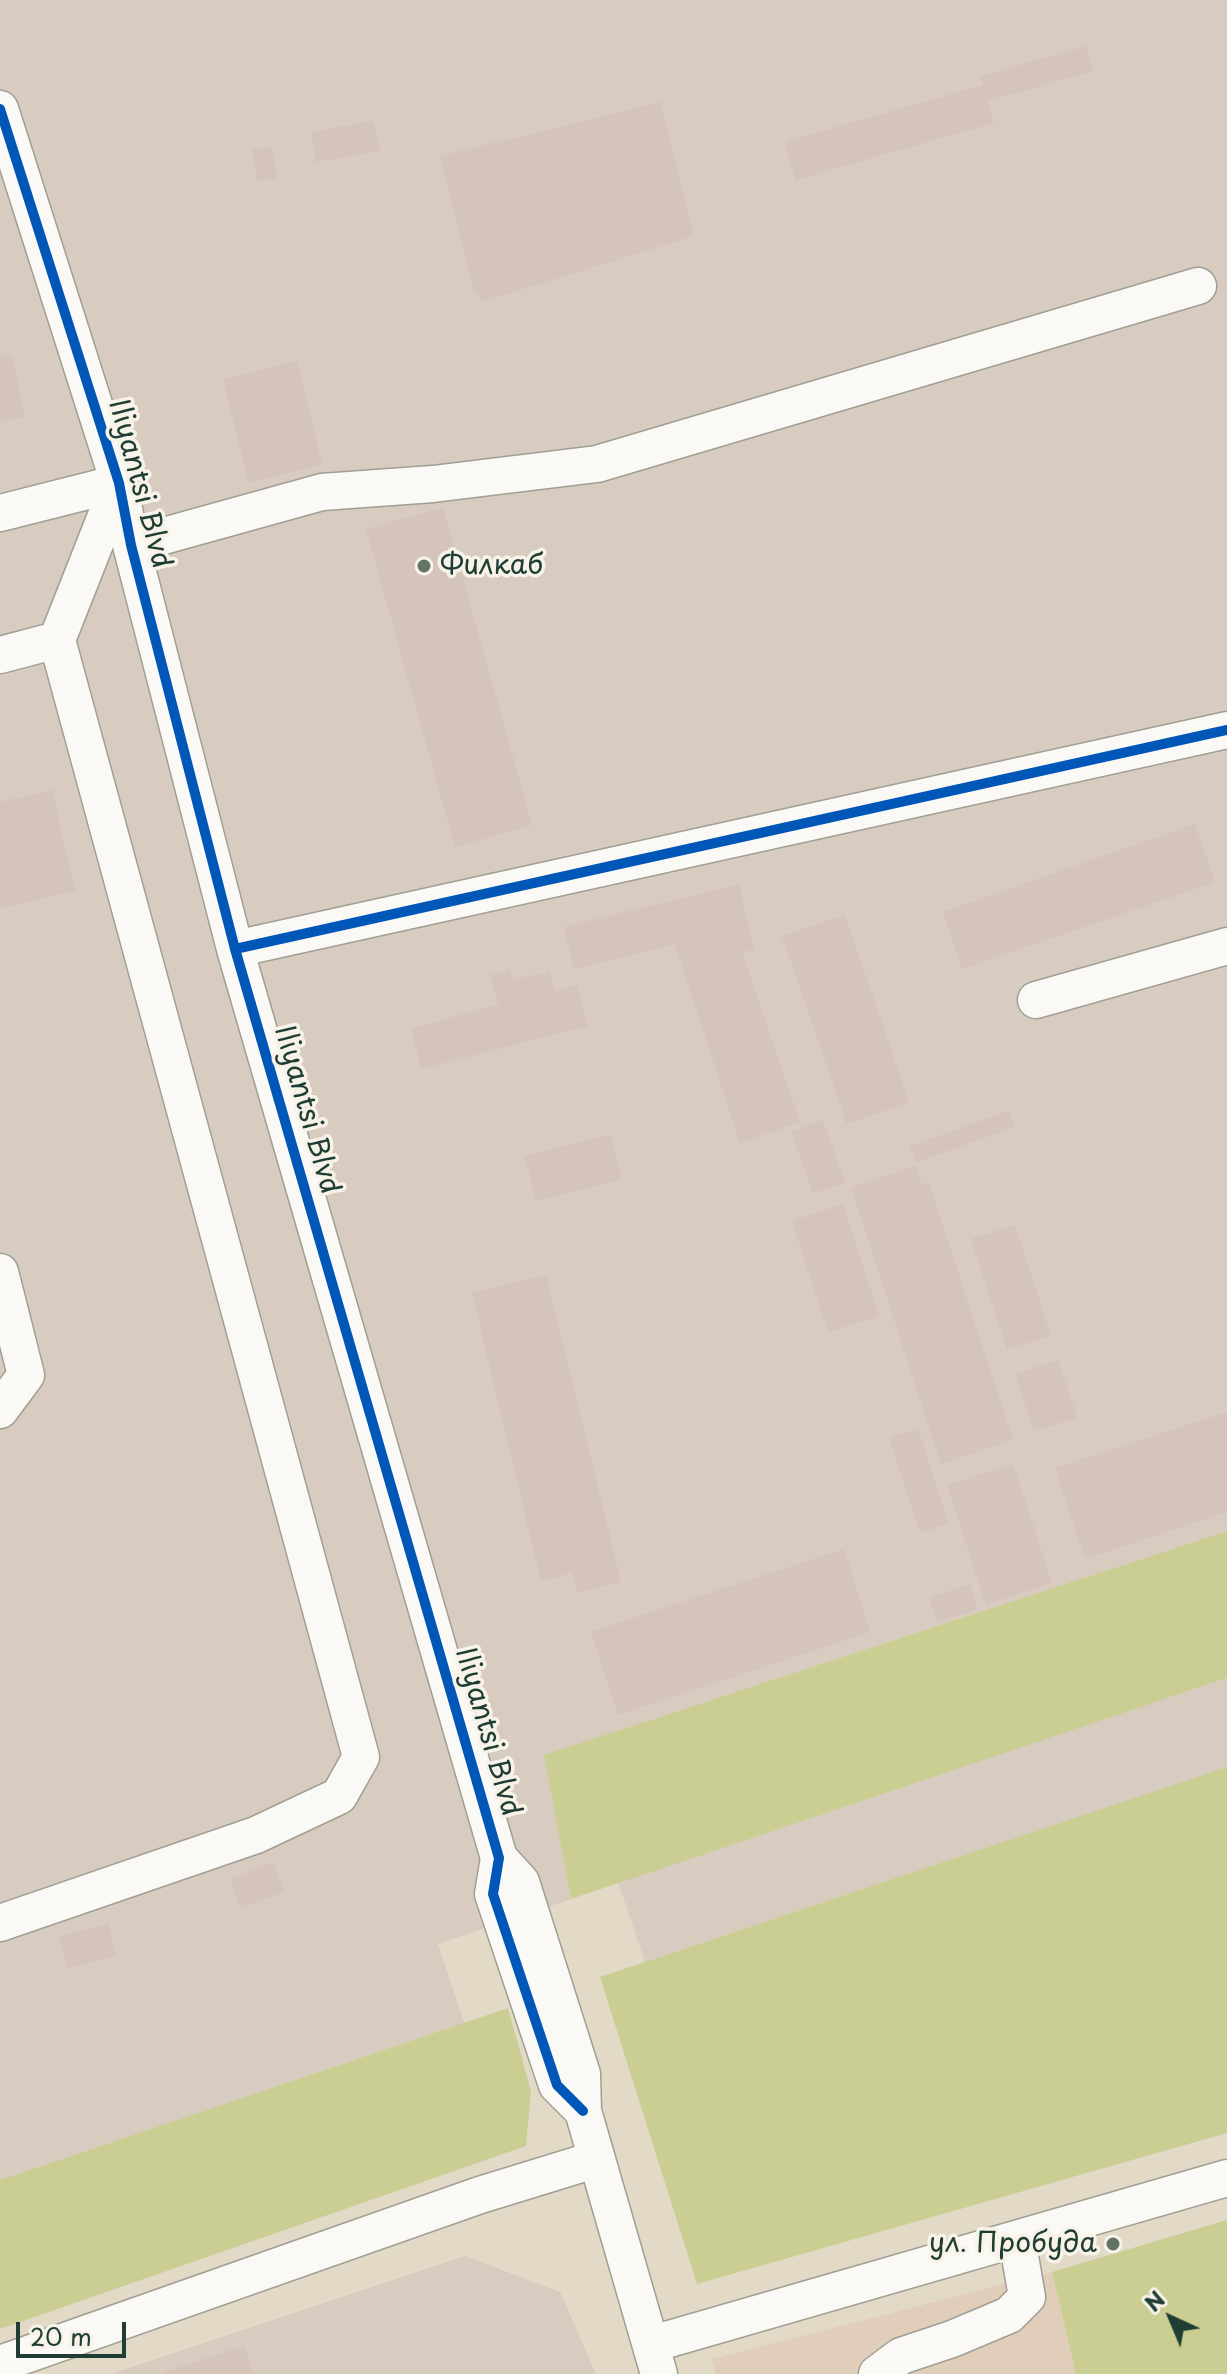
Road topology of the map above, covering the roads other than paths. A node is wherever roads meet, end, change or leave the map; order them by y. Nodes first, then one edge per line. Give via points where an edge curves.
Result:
1 (0, 109) edge
2 (1198, 286) dead end
3 (119, 483) junction
4 (0, 513) edge
5 (131, 545) junction
6 (57, 640) junction
7 (0, 655) edge
8 (1227, 730) edge
9 (1227, 946) edge
10 (235, 949) junction
11 (1036, 1000) dead end
12 (0, 1272) edge
13 (0, 1410) edge
14 (0, 1923) edge
15 (597, 2159) junction
16 (1227, 2178) edge
17 (1017, 2239) junction
18 (656, 2359) edge
19 (0, 2364) edge
20 (877, 2374) edge

1 - 3 street, Iliyantsi Blvd
2 - 5 street via 597,464 322,492
3 - 4 street
3 - 5 street, Iliyantsi Blvd
3 - 6 street
5 - 10 street, Iliyantsi Blvd
6 - 7 street
6 - 14 street via 361,1757 339,1796 256,1835
8 - 10 street
9 - 11 street
10 - 15 street, Iliyantsi Blvd via 499,1858 521,1882 582,2074 583,2111
12 - 13 street via 26,1375
15 - 18 street, Iliyantsi Blvd
15 - 19 street
16 - 17 street
17 - 18 street
17 - 20 street via 1027,2297 1009,2315 901,2356

